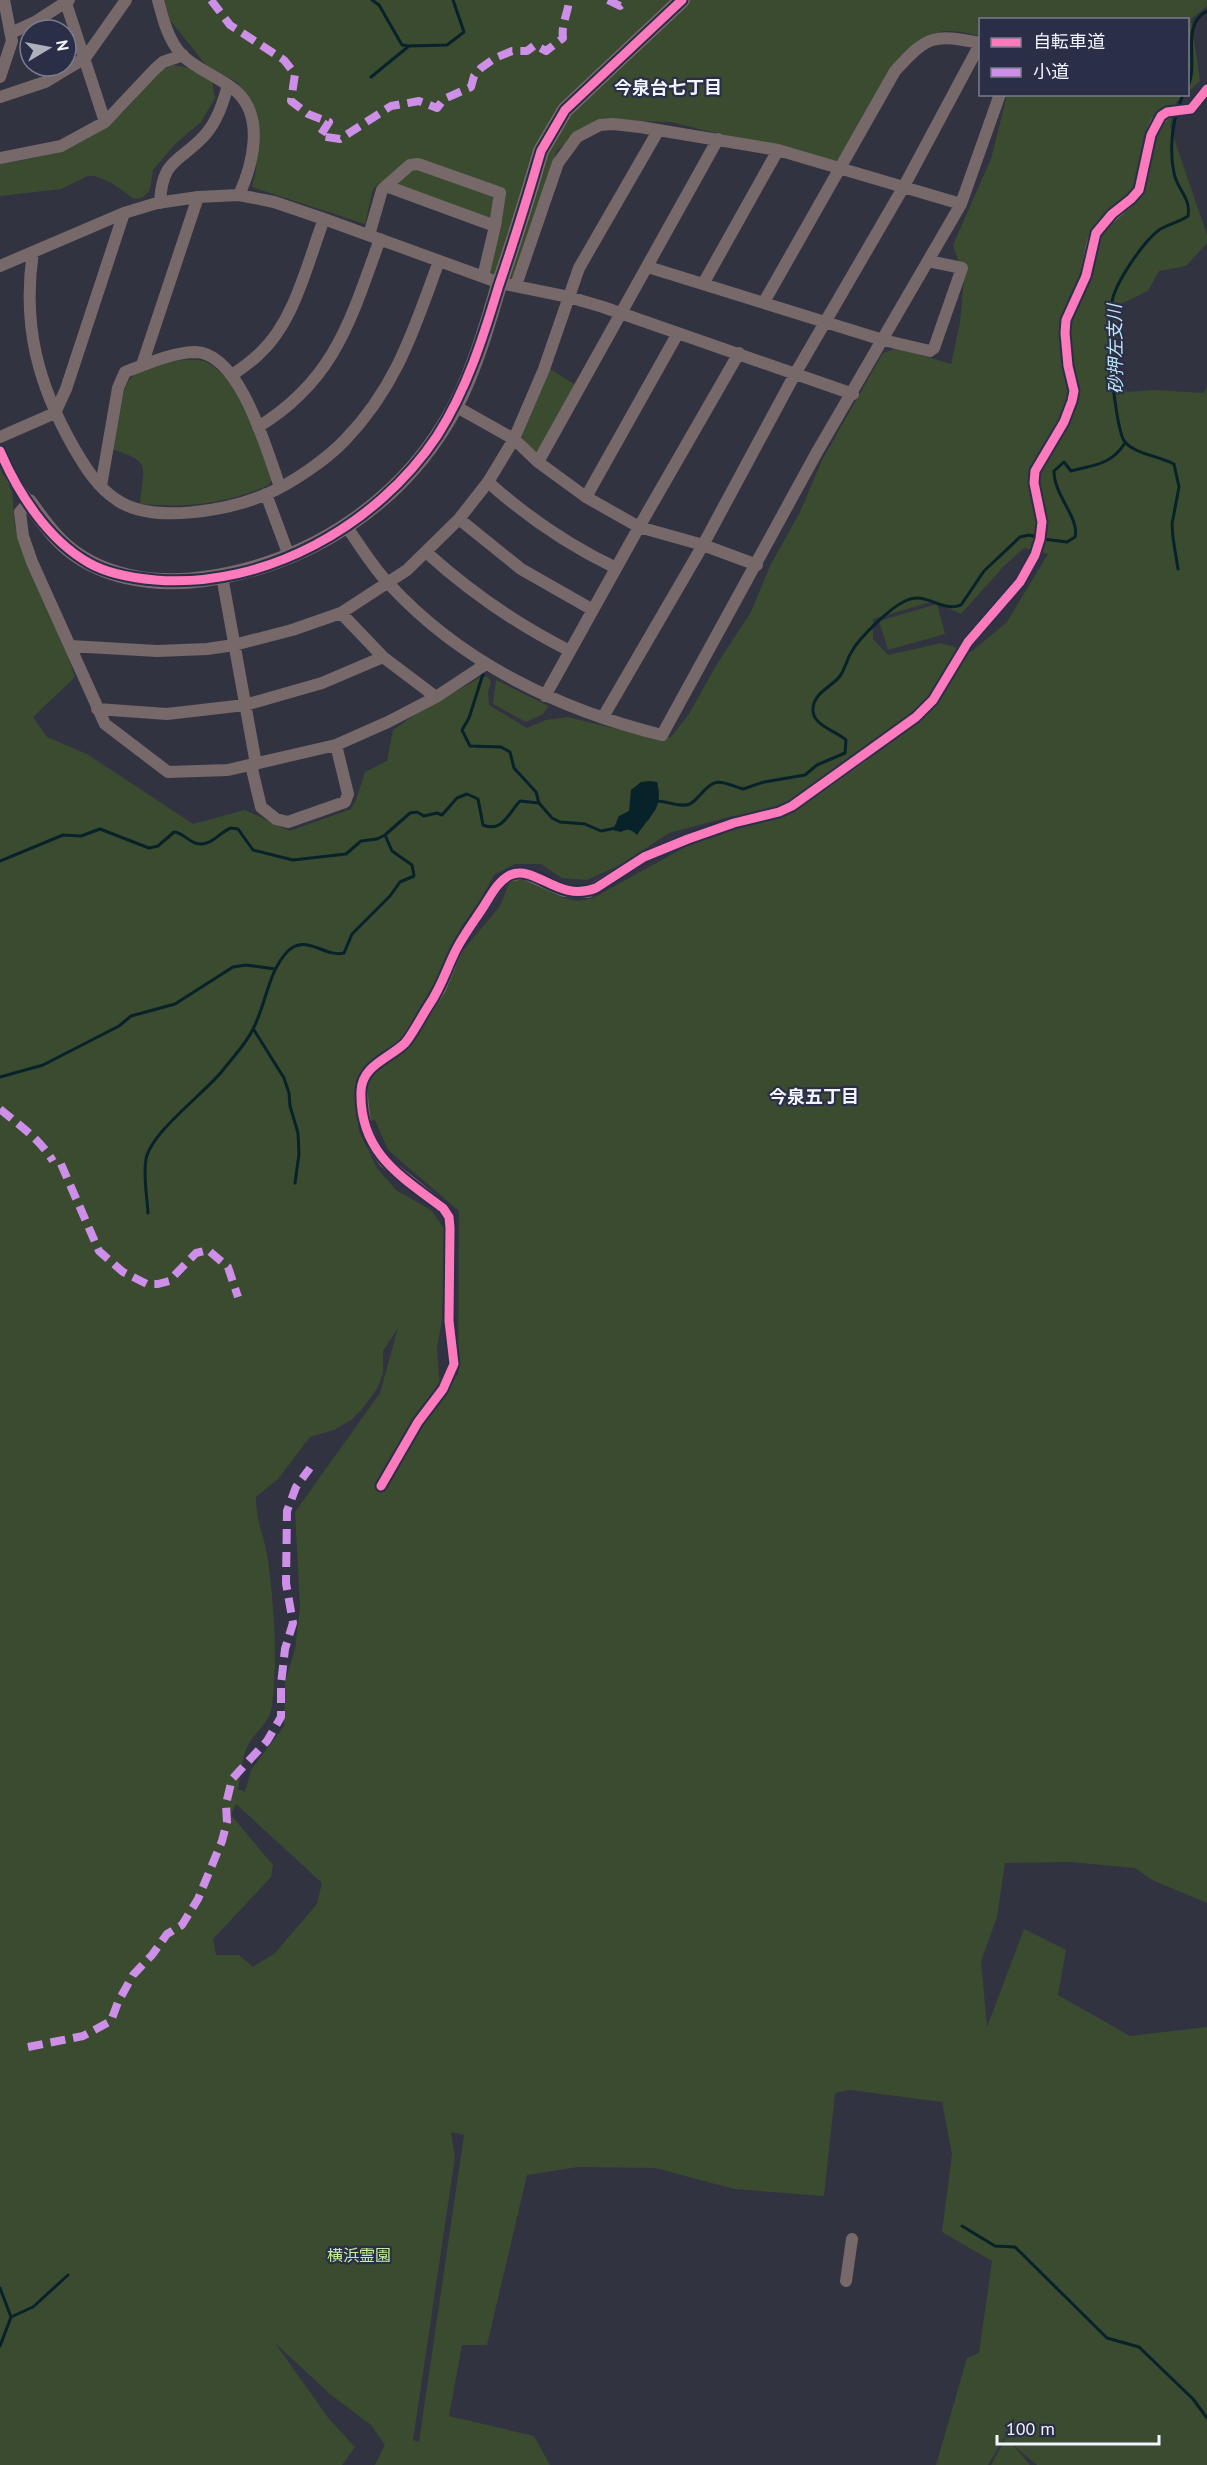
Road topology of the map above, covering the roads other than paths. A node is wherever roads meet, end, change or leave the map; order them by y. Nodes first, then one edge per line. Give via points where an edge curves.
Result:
1 (3, 0) edge
2 (126, 0) edge
3 (158, 0) edge
4 (682, 0) edge
5 (68, 2) edge
6 (11, 33) junction
7 (979, 44) edge
8 (979, 48) edge
9 (183, 56) junction
10 (85, 58) junction
11 (0, 77) edge
12 (228, 85) junction
13 (1207, 89) edge
14 (999, 96) edge
15 (0, 97) edge
16 (105, 122) junction
17 (658, 131) junction
18 (718, 139) junction
19 (778, 150) junction
20 (0, 158) edge
21 (840, 168) junction
22 (386, 186) junction
23 (903, 188) junction
24 (239, 195) junction
25 (198, 197) junction
26 (160, 203) junction
27 (961, 204) junction
28 (124, 213) junction
29 (324, 219) junction
30 (495, 226) junction
31 (375, 237) junction
32 (33, 252) junction
33 (439, 261) junction
34 (928, 261) junction
35 (0, 266) edge
36 (648, 267) junction
37 (483, 277) junction
38 (508, 284) junction
39 (703, 284) junction
40 (569, 297) junction
41 (764, 302) junction
42 (622, 313) junction
43 (825, 321) junction
44 (678, 333) junction
45 (883, 340) junction
46 (739, 353) junction
47 (142, 365) junction
48 (795, 374) junction
49 (232, 375) junction
50 (853, 394) junction
51 (455, 406) junction
52 (55, 413) junction
53 (258, 427) junction
54 (0, 437) edge
55 (514, 439) junction
56 (0, 451) edge
57 (538, 462) junction
58 (488, 482) junction
59 (101, 486) junction
60 (280, 487) junction
61 (266, 494) junction
62 (586, 497) junction
63 (29, 502) junction
64 (459, 519) junction
65 (346, 526) junction
66 (639, 527) junction
67 (703, 545) junction
68 (426, 552) junction
69 (289, 556) junction
70 (758, 565) junction
71 (616, 568) junction
72 (222, 576) junction
73 (388, 584) junction
74 (593, 609) junction
75 (341, 613) junction
76 (234, 645) junction
77 (70, 646) junction
78 (570, 651) junction
79 (383, 657) junction
80 (486, 664) junction
81 (545, 696) junction
82 (436, 697) junction
83 (245, 705) junction
84 (97, 709) junction
85 (603, 717) junction
86 (916, 717) tunnel mouth
87 (336, 745) junction
88 (863, 756) tunnel mouth
89 (253, 765) junction
90 (381, 1486) dead end
91 (852, 2239) dead end
92 (846, 2281) dead end

1 - 6 street
2 - 10 street
3 - 9 street via 164,24
4 - 38 street via 578,96 555,124 541,151
5 - 6 street
5 - 10 street
6 - 11 street
7 - 21 street via 943,37 931,39 914,51 895,71
8 - 23 street
9 - 12 street
9 - 16 street via 154,70
10 - 15 street via 45,82
10 - 16 street
12 - 24 street via 253,115 254,150
12 - 26 street via 205,136 165,173
13 - 86 street via 1191,109 1161,116 1151,135 1139,190 1096,233 1086,276 1066,320 1072,401 1035,471 1042,522 1035,555 1020,582 968,642 933,700
14 - 27 street
16 - 20 street via 61,146
17 - 18 street
17 - 38 street via 613,124 600,125 577,137 558,163
17 - 40 street via 579,268
18 - 19 street
18 - 36 street
19 - 21 street
19 - 39 street
21 - 23 street
21 - 41 street
22 - 30 street
22 - 30 street via 410,165 418,164 500,193
22 - 31 street via 382,190
23 - 27 street
23 - 43 street
24 - 25 street
24 - 29 street
25 - 26 street
25 - 47 street
26 - 28 street
27 - 34 street
28 - 32 street
28 - 52 street
29 - 31 street
29 - 49 street via 280,327 262,352
30 - 37 street
31 - 33 street
31 - 53 street via 352,316 334,354 302,395
32 - 35 street
32 - 52 street via 33,339
33 - 37 street
33 - 60 street via 402,360 379,400 343,442
34 - 45 street
34 - 45 street via 962,268 934,348 930,351
36 - 39 street
36 - 42 street
37 - 38 street
38 - 40 street
38 - 51 street
39 - 41 street
40 - 42 street
40 - 55 street
41 - 43 street
42 - 44 street
42 - 57 street
43 - 45 street
43 - 48 street
44 - 46 street
44 - 62 street
45 - 50 street
46 - 48 street
46 - 66 street
47 - 49 street via 197,352
47 - 59 street via 125,372 118,388
48 - 50 street
48 - 67 street
49 - 53 street
50 - 70 street
51 - 55 street
51 - 65 street via 414,466 386,496
52 - 54 street
52 - 59 street
53 - 60 street
55 - 57 street
55 - 58 street
56 - 63 street via 13,480
57 - 62 street
58 - 64 street
58 - 71 street via 545,528
59 - 61 street via 128,506 158,512 207,510
60 - 61 street
61 - 69 street
62 - 66 street
63 - 72 street via 61,542 102,569 171,581
63 - 77 street via 20,512 23,536
64 - 68 street
64 - 74 street via 521,569
65 - 69 street
65 - 73 street
66 - 67 street
66 - 71 street
67 - 70 street
67 - 85 street
68 - 73 street
68 - 78 street via 480,598
69 - 72 street via 261,568
70 - 85 street via 662,735
71 - 74 street
72 - 76 street
73 - 75 street
73 - 80 street via 424,619
74 - 78 street
75 - 76 street
75 - 79 street
76 - 77 street via 157,651
76 - 83 street
77 - 84 street
78 - 81 street
79 - 82 street
79 - 83 street via 322,683
80 - 81 street
80 - 82 street
81 - 85 street
82 - 87 street
83 - 84 street via 167,714
83 - 89 street
84 - 89 street via 105,724 168,772
87 - 89 street
87 - 89 street via 348,794 345,802 288,822 276,819 261,807
88 - 90 street via 792,806 655,852 588,892 564,891 523,873 508,876 463,938 440,989 405,1042 366,1074 361,1088 362,1106 374,1146 385,1162 443,1208 450,1228 449,1321 454,1365
91 - 92 street

